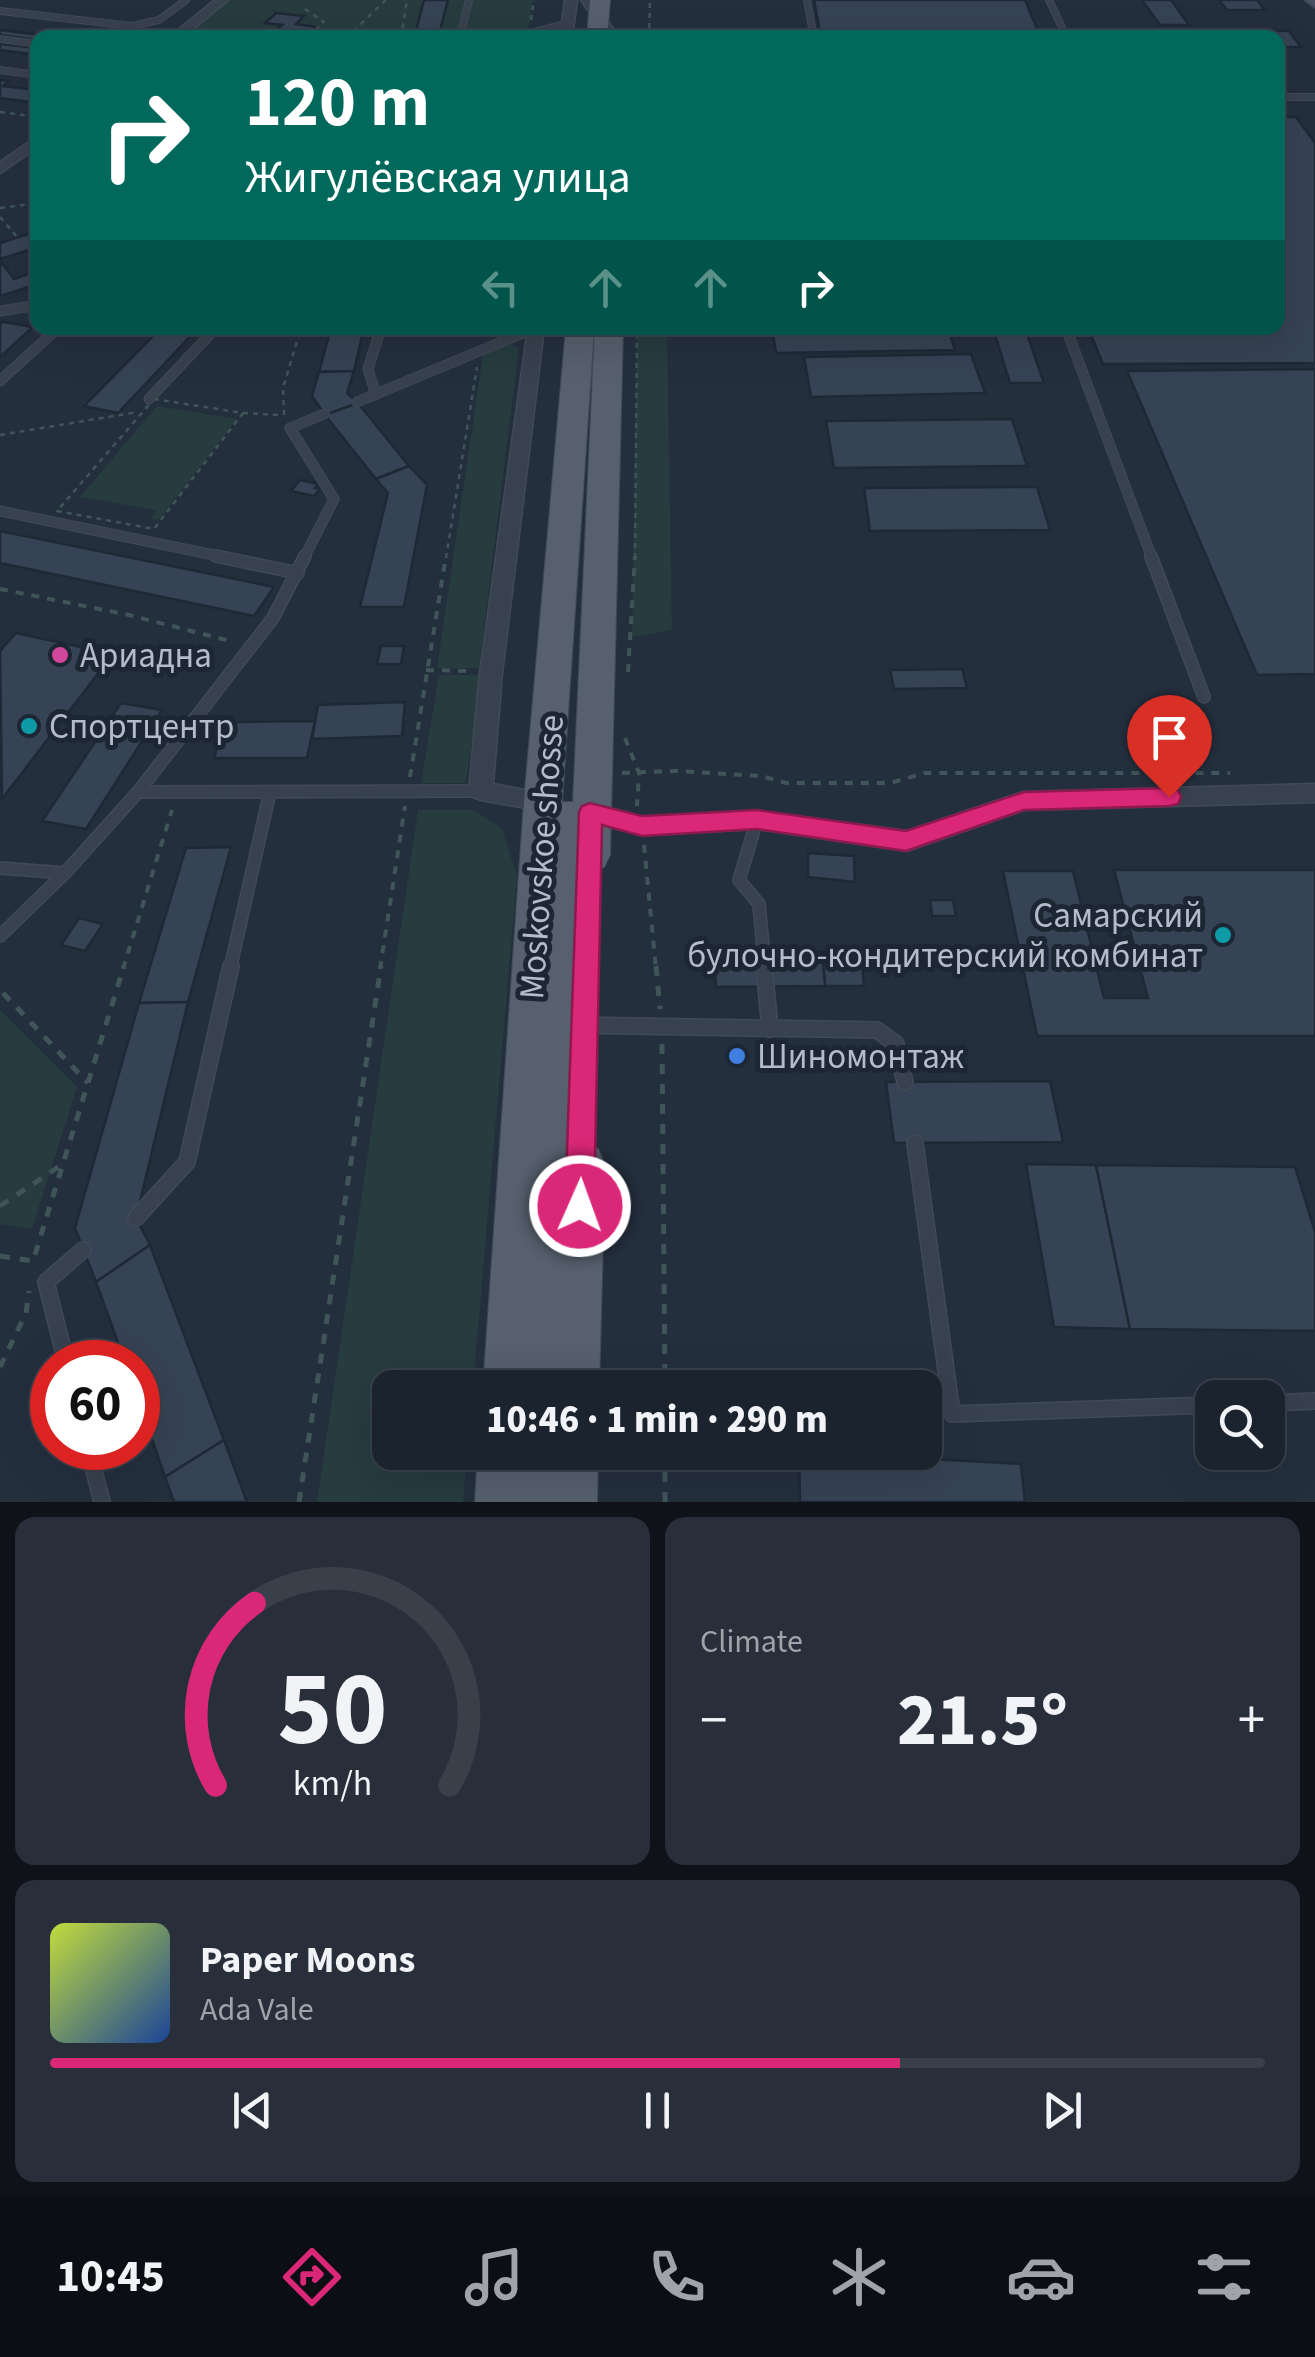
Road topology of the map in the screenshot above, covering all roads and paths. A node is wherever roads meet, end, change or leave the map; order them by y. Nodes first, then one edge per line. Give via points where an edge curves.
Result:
1 (186, 0) edge
2 (222, 0) edge
3 (386, 0) edge
4 (406, 0) edge
5 (468, 0) edge
6 (571, 0) edge
7 (650, 0) edge
8 (808, 0) edge
9 (1049, 0) edge
10 (304, 9) dead end
11 (0, 10) edge
12 (184, 30) edge
13 (315, 30) edge
14 (354, 30) edge
15 (402, 30) edge
16 (462, 30) edge
17 (567, 30) edge
18 (649, 30) edge
19 (813, 30) edge
20 (1064, 30) edge
21 (0, 40) edge
22 (30, 43) edge
23 (0, 70) edge
24 (30, 74) edge
25 (1285, 97) edge
26 (1315, 97) edge
27 (0, 112) edge
28 (30, 116) edge
29 (30, 146) edge
30 (1, 167) edge
31 (30, 204) edge
32 (0, 208) edge
33 (0, 217) edge
34 (18, 238) dead end
35 (30, 306) edge
36 (0, 312) edge
37 (50, 335) edge
38 (209, 335) edge
39 (299, 335) edge
40 (379, 335) edge
41 (519, 335) edge
42 (534, 335) edge
43 (580, 335) edge
44 (593, 335) edge
45 (609, 335) edge
46 (638, 335) edge
47 (1069, 335) edge
48 (480, 352) junction
49 (0, 381) edge
50 (376, 395) junction
51 (149, 400) dead end
52 (357, 402) dead end
53 (144, 411) junction
54 (244, 414) junction
55 (324, 414) dead end
56 (284, 416) junction
57 (290, 428) junction
58 (0, 435) edge
59 (0, 511) edge
60 (298, 572) junction
61 (0, 589) edge
62 (250, 646) junction
63 (426, 670) junction
64 (480, 672) dead end
65 (627, 675) dead end
66 (1204, 696) dead end
67 (619, 722) dead end
68 (639, 773) junction
69 (1243, 773) dead end
70 (138, 792) junction
71 (178, 792) junction
72 (270, 792) junction
73 (408, 792) junction
74 (482, 792) junction
75 (1315, 793) edge
76 (567, 807) junction
77 (757, 820) junction
78 (642, 826) junction
79 (0, 868) edge
80 (65, 874) junction
81 (0, 936) edge
82 (3, 993) dead end
83 (574, 1025) junction
84 (662, 1026) junction
85 (770, 1029) junction
86 (905, 1082) dead end
87 (88, 1083) junction
88 (914, 1142) dead end
89 (63, 1164) junction
90 (0, 1206) edge
91 (136, 1218) dead end
92 (83, 1250) dead end
93 (0, 1256) edge
94 (33, 1261) junction
95 (60, 1340) edge
96 (0, 1367) edge
97 (511, 1370) edge
98 (545, 1370) edge
99 (573, 1370) edge
100 (664, 1370) edge
101 (1315, 1401) edge
102 (1285, 1402) edge
103 (1195, 1406) edge
104 (94, 1470) edge
105 (505, 1470) edge
106 (540, 1470) edge
107 (570, 1470) edge
108 (665, 1470) edge
109 (102, 1502) edge
110 (298, 1502) edge
111 (502, 1502) edge
112 (539, 1502) edge
113 (569, 1502) edge
114 (666, 1502) edge

1 - 11 lane via 160,20 132,26
2 - 12 street
3 - 14 path
4 - 15 path
5 - 16 lane
6 - 17 street
7 - 18 path
8 - 19 lane
9 - 20 lane
10 - 13 path via 324,22
21 - 22 lane
23 - 24 lane
25 - 26 lane
27 - 28 path
29 - 30 street
31 - 32 path
33 - 34 path
35 - 36 lane
37 - 49 lane
38 - 51 lane
39 - 56 path via 283,388
40 - 50 lane via 368,369
41 - 48 lane
42 - 74 street
43 - 76 main road, Moskovskoe shosse
44 - 76 main road, Moskovskoe shosse
45 - 76 main road, Moskovskoe shosse
46 - 65 path via 634,618
47 - 66 lane
48 - 50 lane
48 - 63 path
50 - 52 lane
53 - 54 path via 154,398
53 - 54 path via 57,511 154,528
53 - 58 path
54 - 56 path
55 - 57 lane
56 - 57 path
57 - 60 lane via 334,499
59 - 60 lane
60 - 62 lane
61 - 62 path
62 - 70 lane
63 - 64 path
63 - 73 path
67 - 68 path
68 - 69 path via 744,775 786,783 890,783 925,773
68 - 78 path
70 - 71 lane
70 - 80 lane
71 - 72 lane
71 - 87 path
72 - 73 lane
72 - 91 lane via 188,1162
73 - 74 lane
73 - 110 path
74 - 76 street
75 - 77 street via 1024,801 906,841
76 - 78 street
76 - 83 main road, Moskovskoe shosse
76 - 97 main road, Moskovskoe shosse
77 - 78 street
77 - 85 lane via 739,880 759,904
78 - 84 path
79 - 80 lane
80 - 81 lane
82 - 87 path
83 - 84 lane
83 - 98 main road, Moskovskoe shosse
83 - 99 main road, Moskovskoe shosse
84 - 85 lane
84 - 100 path
85 - 86 lane via 890,1035 899,1044
87 - 89 path
88 - 103 lane via 952,1414
89 - 90 path
89 - 94 path
92 - 95 lane via 46,1282
93 - 94 path
94 - 96 path via 26,1313
101 - 102 lane
104 - 109 lane
105 - 111 main road
106 - 112 main road
107 - 113 main road
108 - 114 path

